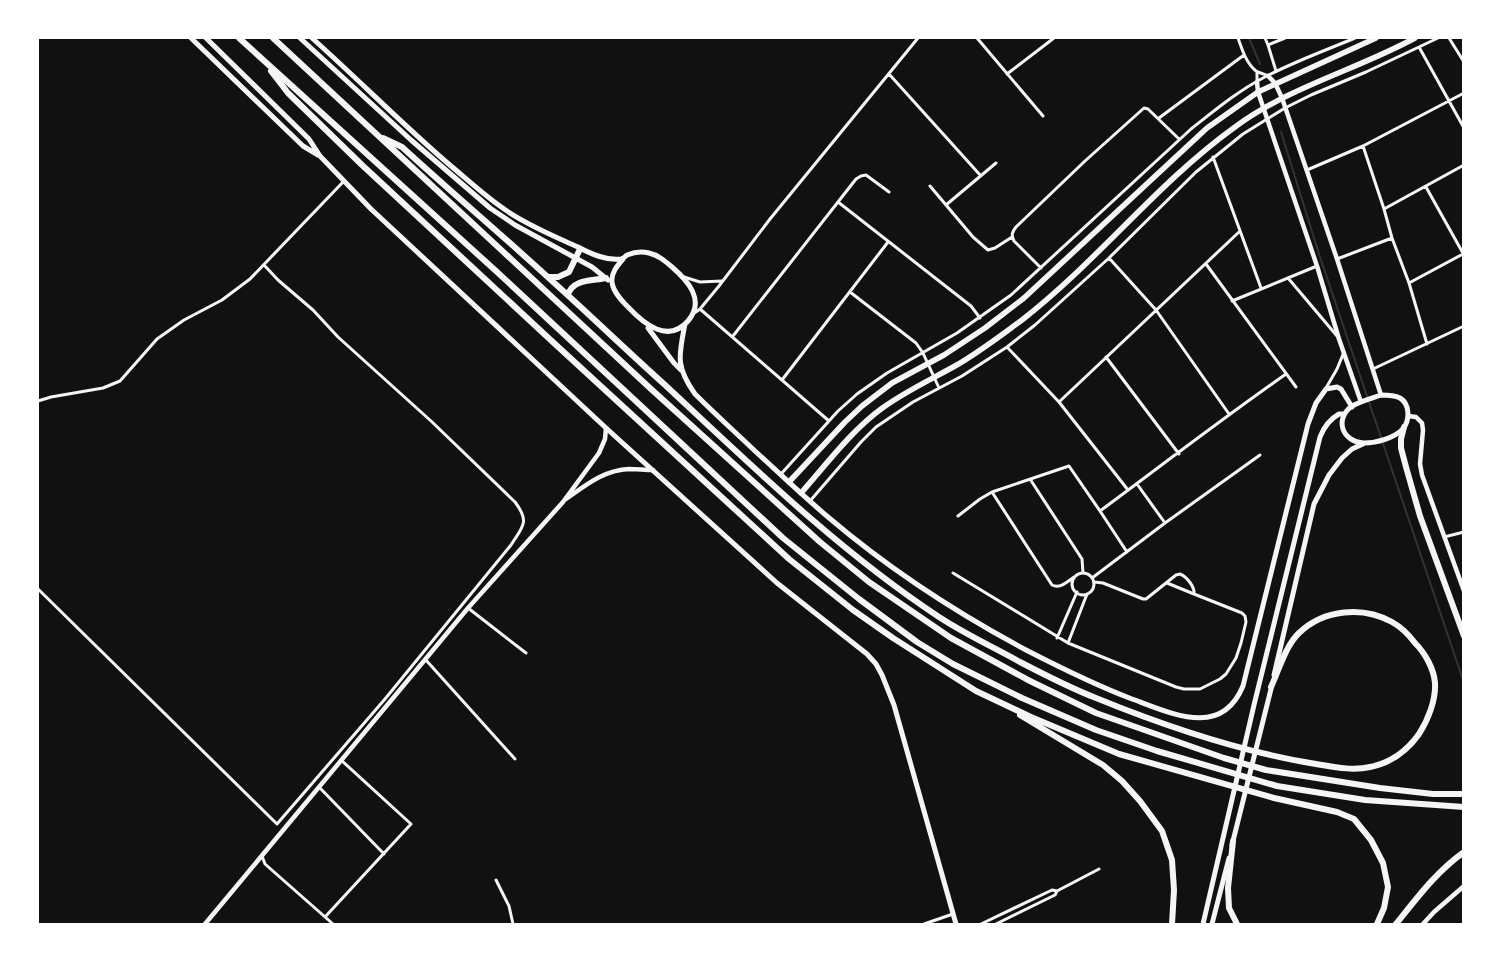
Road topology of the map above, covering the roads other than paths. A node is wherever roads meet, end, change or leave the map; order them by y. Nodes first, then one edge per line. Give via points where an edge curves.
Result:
1 (191, 38) edge
2 (206, 38) edge
3 (239, 38) edge
4 (273, 38) edge
5 (300, 38) edge
6 (312, 38) edge
7 (918, 38) edge
8 (977, 38) edge
9 (1054, 38) edge
10 (1238, 38) edge
11 (1265, 38) edge
12 (1285, 38) edge
13 (1355, 38) edge
14 (1376, 38) edge
15 (1415, 38) edge
16 (1438, 38) edge
17 (1449, 38) edge
18 (1268, 45) junction
19 (1419, 47) junction
20 (1244, 54) junction
21 (261, 57) junction
22 (1464, 62) edge
23 (1276, 71) junction
24 (1257, 72) junction
25 (889, 74) junction
26 (1007, 74) junction
27 (1268, 76) junction
28 (1256, 82) junction
29 (1275, 83) junction
30 (1258, 92) junction
31 (1464, 93) edge
32 (1282, 98) junction
33 (1448, 100) junction
34 (1264, 107) junction
35 (1285, 108) junction
36 (1043, 116) dead end
37 (1159, 118) junction
38 (1268, 118) junction
39 (1464, 128) edge
40 (383, 138) junction
41 (1179, 139) junction
42 (1363, 146) junction
43 (320, 156) junction
44 (1213, 157) junction
45 (996, 163) dead end
46 (1464, 165) edge
47 (1307, 170) junction
48 (980, 176) junction
49 (344, 181) junction
50 (930, 186) dead end
51 (1426, 187) junction
52 (889, 192) dead end
53 (838, 202) junction
54 (946, 205) junction
55 (1384, 210) junction
56 (1240, 232) junction
57 (1012, 237) junction
58 (1392, 238) junction
59 (888, 242) junction
60 (580, 248) junction
61 (1463, 255) edge
62 (576, 257) junction
63 (1109, 258) junction
64 (623, 259) junction
65 (1337, 259) junction
66 (264, 264) junction
67 (1206, 264) junction
68 (1318, 266) junction
69 (1041, 268) junction
70 (549, 277) junction
71 (683, 277) junction
72 (606, 278) junction
73 (1288, 278) junction
74 (723, 281) junction
75 (1409, 283) junction
76 (612, 284) junction
77 (1261, 288) junction
78 (850, 292) junction
79 (568, 295) junction
80 (1232, 301) junction
81 (700, 308) junction
82 (1156, 310) junction
83 (692, 314) junction
84 (980, 318) junction
85 (685, 324) junction
86 (646, 325) junction
87 (1464, 326) edge
88 (733, 336) junction
89 (1339, 339) junction
90 (1427, 344) junction
91 (1007, 347) junction
92 (1344, 352) junction
93 (923, 353) junction
94 (1106, 357) junction
95 (928, 364) junction
96 (1373, 369) junction
97 (682, 370) junction
98 (1286, 374) junction
99 (934, 377) junction
100 (782, 380) junction
101 (1296, 387) dead end
102 (939, 388) junction
103 (1326, 389) junction
104 (1381, 395) junction
105 (38, 401) edge
106 (1059, 402) junction
107 (1361, 402) junction
108 (1352, 407) junction
109 (1229, 414) junction
110 (1344, 414) junction
111 (1408, 416) junction
112 (830, 421) junction
113 (1404, 427) junction
114 (606, 428) junction
115 (1365, 443) junction
116 (1179, 454) junction
117 (1260, 454) dead end
118 (653, 470) junction
119 (781, 475) junction
120 (1030, 478) junction
121 (789, 482) junction
122 (1137, 484) junction
123 (1128, 490) junction
124 (992, 492) junction
125 (801, 493) junction
126 (810, 501) junction
127 (563, 502) junction
128 (1100, 511) junction
129 (958, 516) dead end
130 (1165, 523) junction
131 (1464, 532) edge
132 (1444, 537) junction
133 (1127, 552) junction
134 (953, 573) dead end
135 (1083, 573) junction
136 (1074, 577) junction
137 (1093, 580) junction
138 (1166, 583) junction
139 (38, 589) edge
140 (1464, 591) edge
141 (1077, 592) junction
142 (1088, 593) junction
143 (1194, 594) junction
144 (468, 608) junction
145 (1464, 636) edge
146 (1058, 638) junction
147 (1068, 643) junction
148 (526, 653) dead end
149 (425, 659) junction
150 (1271, 687) junction
151 (1001, 704) junction
152 (515, 758) dead end
153 (341, 760) junction
154 (319, 787) junction
155 (1464, 794) edge
156 (1464, 807) edge
157 (1234, 841) junction
158 (1464, 852) edge
159 (384, 854) junction
160 (262, 855) junction
161 (1099, 869) dead end
162 (496, 880) dead end
163 (1464, 886) edge
164 (1058, 891) junction
165 (953, 914) junction
166 (325, 917) junction
167 (205, 924) edge
168 (333, 924) edge
169 (513, 924) edge
170 (924, 924) edge
171 (956, 924) edge
172 (980, 924) edge
173 (996, 924) edge
174 (1172, 924) edge
175 (1203, 924) edge
176 (1212, 924) edge
177 (1237, 924) edge
178 (1377, 924) edge
179 (1396, 924) edge
180 (1423, 924) edge

1 - 43 main road via 303,146
2 - 43 main road via 309,139
3 - 21 highway
4 - 40 highway
5 - 62 main road via 490,208
6 - 60 main road via 404,125 494,201 521,219
7 - 25 street
8 - 26 street
9 - 26 street
10 - 20 street
11 - 18 street
12 - 18 street
13 - 23 street
14 - 29 main road
15 - 32 main road
16 - 19 street
17 - 22 street
18 - 23 street
19 - 33 street
19 - 35 street
20 - 24 street
20 - 37 street
21 - 151 highway via 288,93 362,165 789,559 893,638
21 - 156 highway via 783,538 917,642 1022,698 1096,730 1157,751 1277,786 1365,800
23 - 27 street
24 - 27 street
24 - 28 street
25 - 48 street
25 - 74 street
26 - 36 street
27 - 28 street
27 - 29 street
28 - 30 street
28 - 41 street
29 - 30 main road
29 - 32 street
30 - 34 street
30 - 95 main road via 1207,128 1024,298 985,328
31 - 33 street
32 - 34 main road
32 - 35 street
33 - 39 street
33 - 42 street
34 - 38 street
34 - 99 main road via 1206,149 1038,306 984,348
35 - 38 street
35 - 47 street
37 - 41 street
37 - 57 street via 1148,109 1140,110 1016,227
38 - 44 street
38 - 68 street
40 - 70 highway via 402,148
40 - 155 highway via 820,542 869,582 951,638 1096,713 1224,758 1266,770 1380,788
41 - 69 street
42 - 47 street
42 - 55 street
43 - 49 main road
44 - 56 street
44 - 63 street
45 - 48 street
46 - 51 street
47 - 65 street
48 - 54 street
49 - 66 street
49 - 114 main road
50 - 54 street
51 - 55 street
51 - 61 street
52 - 53 street via 866,175 856,179
53 - 59 street
53 - 88 street
54 - 57 street via 988,250
55 - 58 street
56 - 67 street
56 - 77 street
57 - 69 street
58 - 65 street
58 - 75 street
59 - 78 street
59 - 84 street via 971,306
60 - 62 highway
60 - 64 main road via 603,258
61 - 75 street
62 - 70 highway via 569,272
62 - 72 main road
63 - 82 street
63 - 91 street
64 - 71 main road via 632,253 650,253 663,259
64 - 76 main road via 614,271
65 - 96 street
66 - 105 street via 222,300 157,338 120,381 103,388
66 - 139 street via 516,502 524,513 524,519 511,545 277,824
67 - 80 street
67 - 82 street
68 - 73 street
68 - 89 street
69 - 84 street
70 - 79 highway
71 - 74 street via 700,282
71 - 83 main road via 694,293
72 - 76 main road
72 - 79 highway via 574,284
73 - 77 street
73 - 89 street
74 - 81 street
75 - 90 street
76 - 86 main road via 616,294
77 - 80 street
78 - 93 street via 916,343
78 - 100 street
79 - 150 highway via 769,482 880,574 940,617 1079,692 1204,737 1289,760 1346,769 1382,763 1398,756 1413,743 1425,725 1435,684 1421,648 1410,637 1394,623 1356,612 1337,613 1301,630 1290,645
80 - 98 street
81 - 83 street
81 - 88 street
82 - 94 street
82 - 109 street
83 - 85 main road
84 - 93 street
85 - 86 main road via 664,331
85 - 97 main road via 679,353
86 - 97 main road
87 - 90 street
88 - 100 street
89 - 92 street
90 - 96 street
91 - 102 street
91 - 106 street
92 - 103 street
92 - 107 street
93 - 95 street
93 - 112 street via 868,385
94 - 106 street
94 - 116 street
95 - 99 street
95 - 121 main road via 892,383 862,406
96 - 104 street
97 - 119 main road via 695,394
98 - 101 street
98 - 109 street
99 - 102 street
99 - 125 main road via 872,416
100 - 112 street
102 - 126 street via 876,427
103 - 108 main road via 1341,389
103 - 126 main road via 1308,424 1243,686 1234,702 1212,717 1185,717 1112,691 1004,638 923,589 866,548
104 - 107 main road
104 - 111 main road via 1402,399
106 - 123 street
107 - 108 main road
108 - 110 main road
109 - 116 street
110 - 115 main road via 1342,425 1347,437
110 - 175 main road via 1328,422 1320,437
111 - 113 main road
111 - 132 street via 1422,423 1422,475
112 - 119 street
113 - 115 main road via 1390,437
113 - 145 highway via 1400,448 1420,516
114 - 118 main road
114 - 127 street via 599,453
115 - 150 main road via 1342,458 1314,504
116 - 122 street
117 - 130 street
118 - 127 street via 629,469 604,475
118 - 165 main road via 777,583 860,647 876,664 894,705
119 - 121 main road
120 - 124 street
120 - 128 street via 1069,466
120 - 135 street via 1082,559
121 - 125 main road
122 - 123 street
122 - 130 street
123 - 128 street
124 - 129 street
124 - 136 street via 1052,585 1061,586
125 - 126 main road
127 - 144 street
128 - 133 street
130 - 133 street
131 - 132 street
132 - 140 street
133 - 137 street
134 - 146 street
135 - 136 street
135 - 137 street
136 - 141 street via 1073,588
137 - 138 street via 1143,599
137 - 142 street
138 - 143 street
138 - 143 street via 1176,575 1184,575 1193,586
141 - 142 street
141 - 146 street
142 - 147 street
143 - 147 street via 1242,613 1246,618 1231,667 1220,679 1200,689 1176,687
144 - 148 street
144 - 149 street
146 - 147 street
149 - 152 street
149 - 153 street
150 - 157 main road
151 - 174 highway via 1103,765 1140,801 1162,831 1172,860
151 - 178 highway via 1119,754 1354,819 1371,840 1383,863 1388,887
153 - 154 street
153 - 159 street via 411,824
154 - 159 street
154 - 160 street
157 - 176 main road
157 - 177 highway via 1228,888 1229,908
158 - 179 highway via 1423,890
159 - 166 street
160 - 166 street via 265,864
160 - 167 street
161 - 164 street
162 - 169 street via 509,906
163 - 180 street
164 - 172 street via 1052,890
164 - 173 street
165 - 170 street
165 - 171 main road
166 - 168 street

